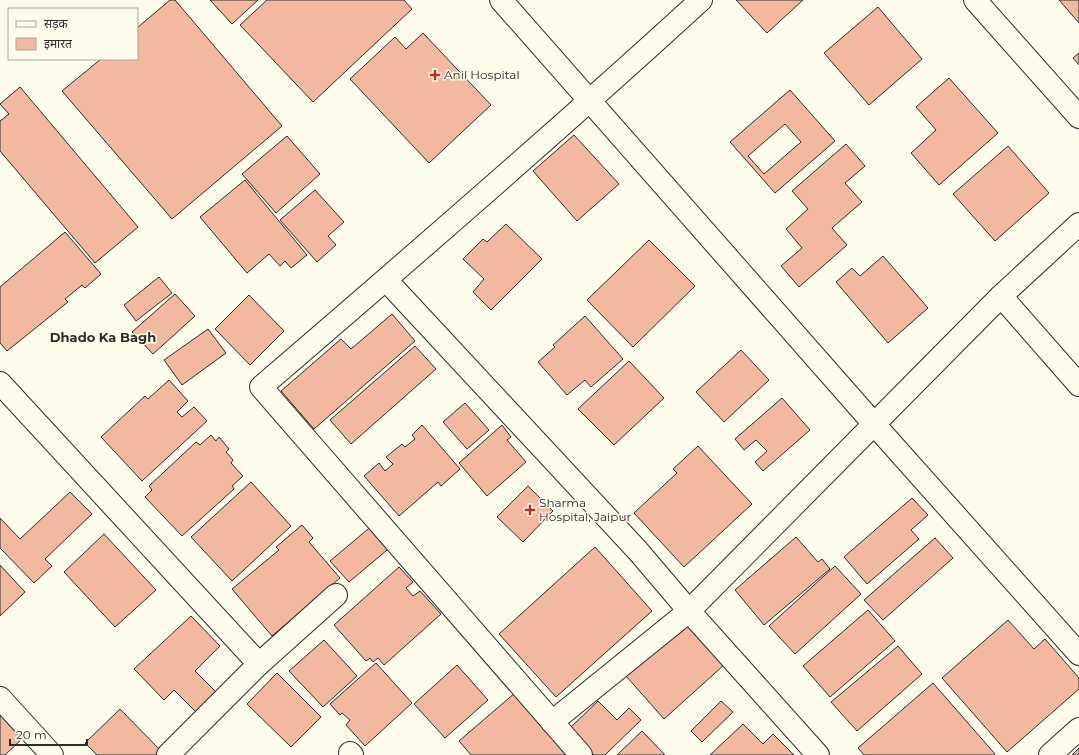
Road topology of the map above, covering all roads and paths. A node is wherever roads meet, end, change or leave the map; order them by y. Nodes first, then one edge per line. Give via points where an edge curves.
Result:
1 (501, 0) edge
2 (701, 0) edge
3 (975, 0) edge
4 (590, 101) junction
5 (1079, 117) edge
6 (1079, 224) edge
7 (386, 280) junction
8 (1001, 296) junction
9 (0, 383) edge
10 (1079, 385) edge
11 (874, 424) junction
12 (336, 594) dead end
13 (689, 611) junction
14 (1079, 654) edge
15 (259, 664) junction
16 (0, 698) edge
17 (552, 722) junction
18 (1079, 729) edge
19 (52, 755) edge
20 (168, 755) edge
21 (581, 755) edge
22 (818, 755) edge
23 (1050, 755) edge

1 - 4 street
2 - 4 street
3 - 5 street
4 - 7 street
4 - 11 street
6 - 8 street
7 - 13 street via 638,551
7 - 17 street via 261,388
8 - 10 street
8 - 11 street
9 - 15 street
11 - 13 street
11 - 14 street
12 - 15 street
13 - 17 street
13 - 22 street
15 - 20 street
16 - 19 street
17 - 21 street
18 - 23 street

